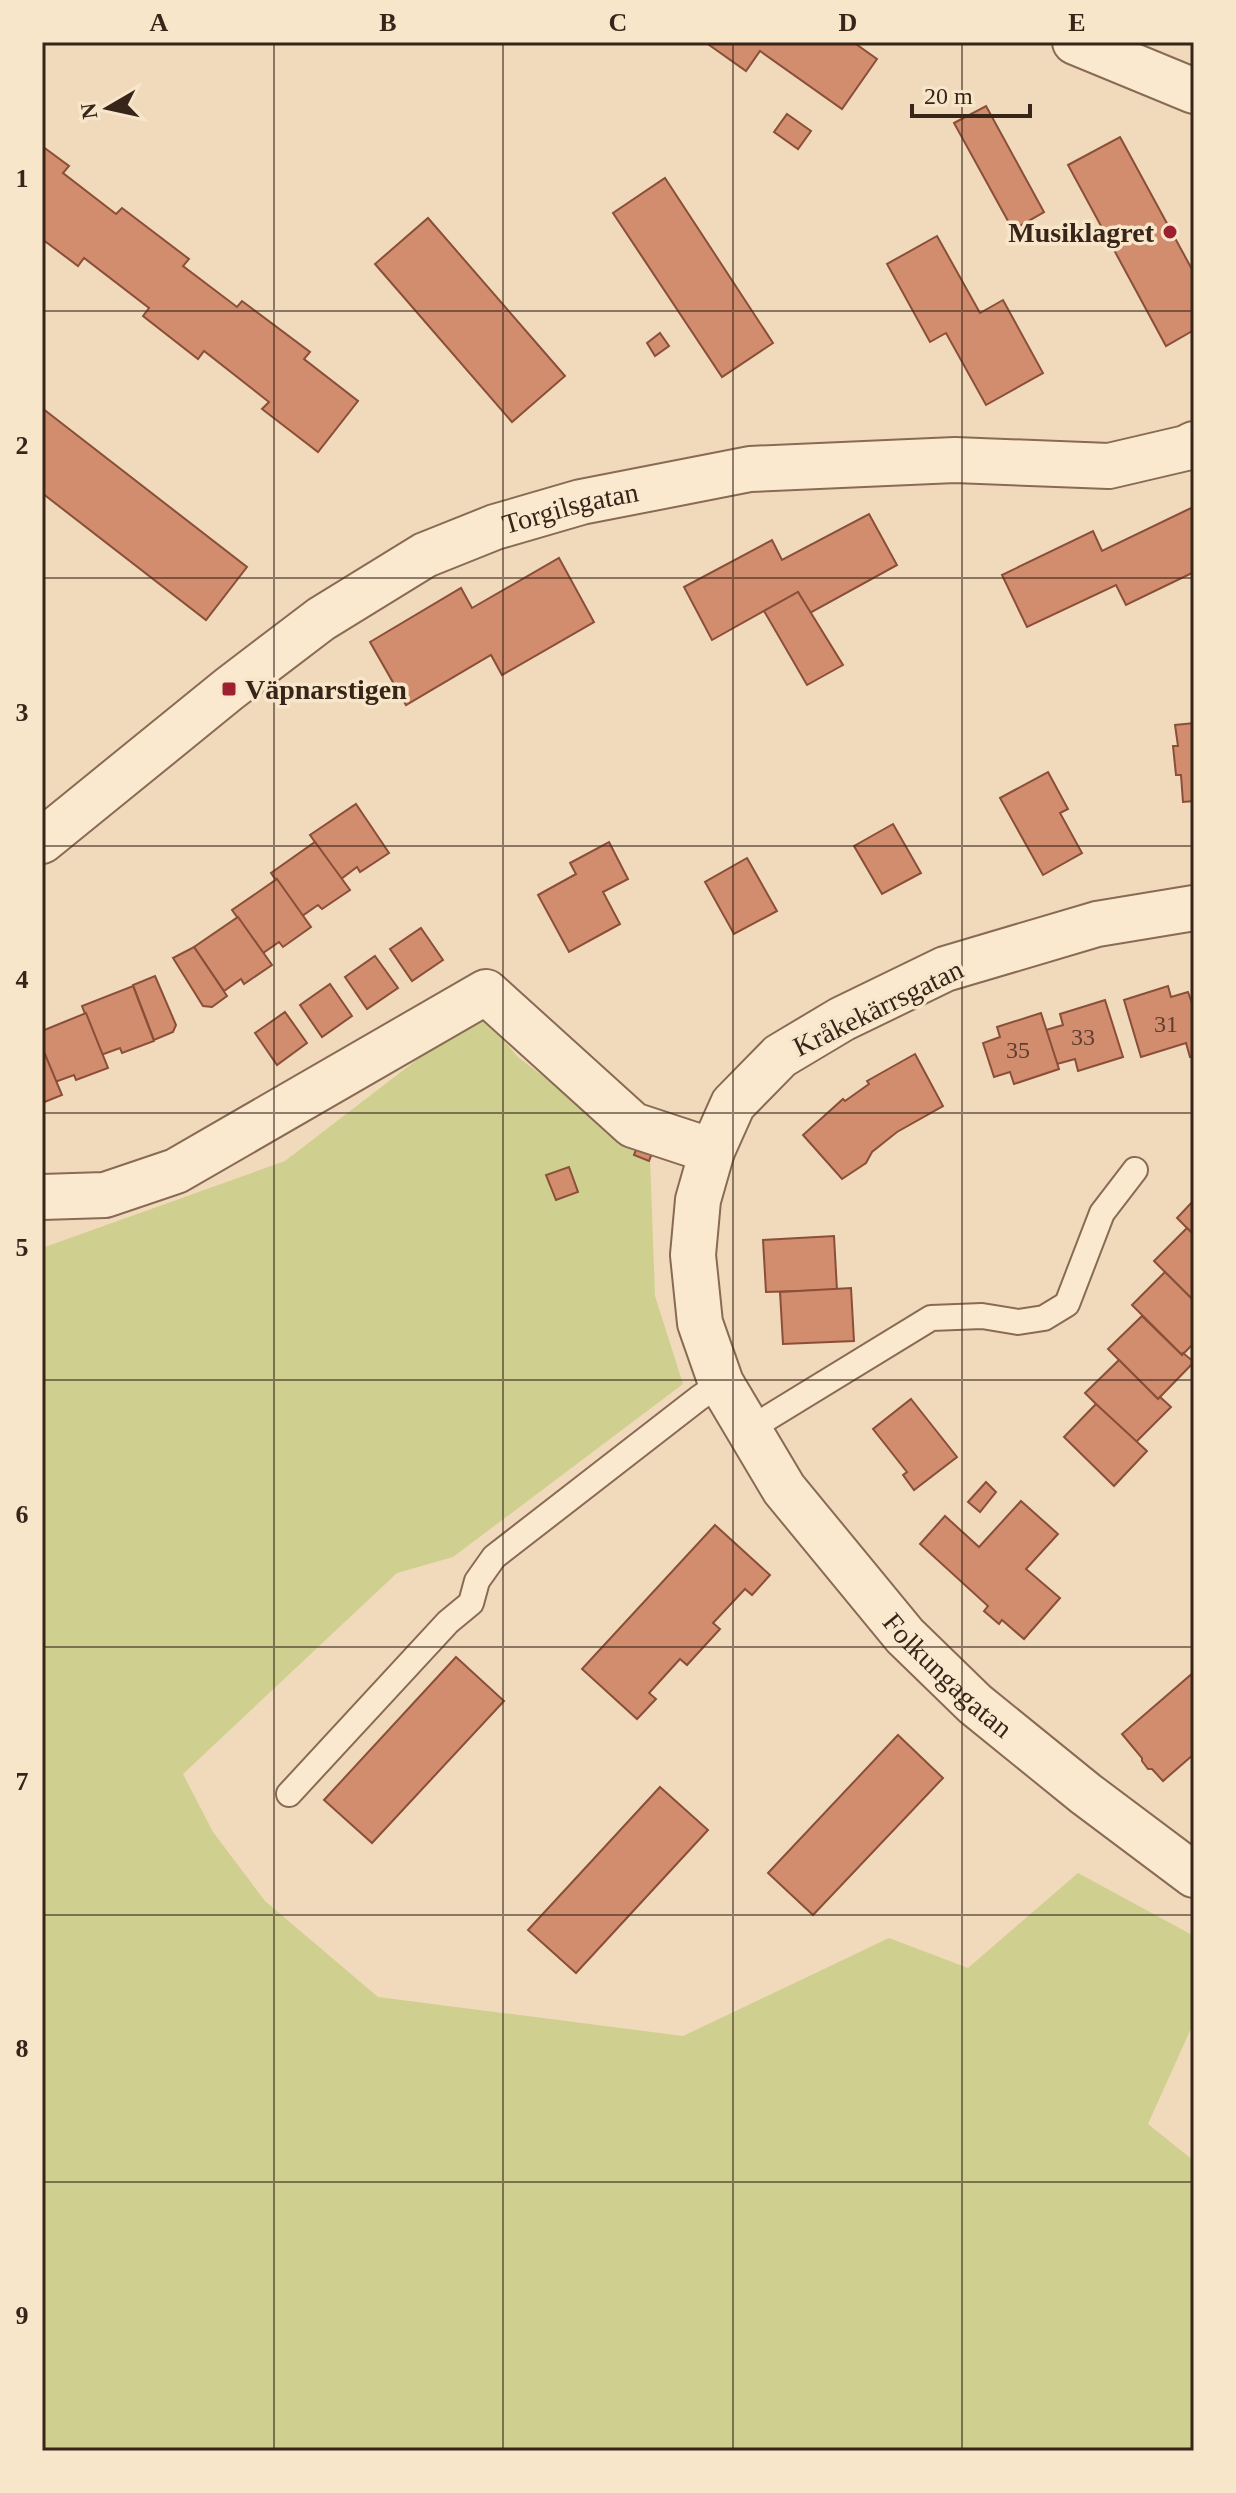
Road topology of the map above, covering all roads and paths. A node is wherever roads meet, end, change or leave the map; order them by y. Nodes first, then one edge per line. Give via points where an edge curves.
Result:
1 (1075, 42) edge
2 (1194, 91) edge
3 (1194, 444) edge
4 (42, 841) edge
5 (1194, 908) edge
6 (712, 1151) junction
7 (1135, 1170) dead end
8 (42, 1197) edge
9 (693, 1255) joint
10 (721, 1383) junction
11 (748, 1430) junction
12 (289, 1794) dead end
13 (1194, 1875) edge

1 - 2 street
3 - 4 street, Torgilsgatan via 1109,466 955,460 750,469 581,502 495,527 425,555 321,619
5 - 6 street, Kråkekärrsgatan via 1097,924 945,969 842,1019 780,1056 733,1104
6 - 8 street via 633,1125 486,992 176,1171 105,1195
6 - 9 street, Kråkekärrsgatan via 698,1200
7 - 11 lane via 1102,1213 1067,1304 1044,1318 1018,1322 982,1316 931,1318
9 - 10 street, Folkungagatan via 700,1323
10 - 11 street, Folkungagatan
10 - 12 lane via 494,1557 477,1581 471,1603
11 - 13 street, Folkungagatan via 784,1489 905,1636 975,1704

